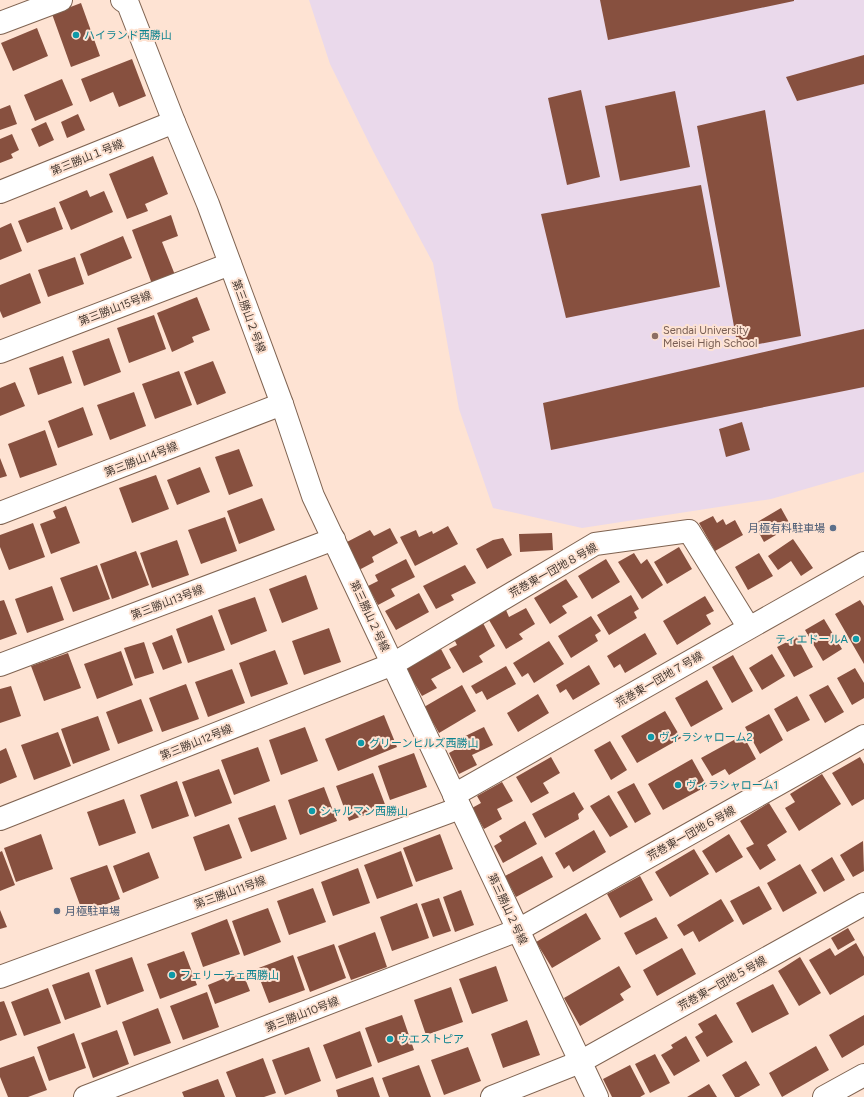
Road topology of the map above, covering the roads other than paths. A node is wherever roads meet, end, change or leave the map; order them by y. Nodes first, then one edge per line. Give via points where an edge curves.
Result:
1 (61, 0) edge
2 (122, 0) edge
3 (0, 23) edge
4 (174, 122) junction
5 (0, 192) edge
6 (230, 264) junction
7 (0, 352) edge
8 (282, 404) junction
9 (0, 513) edge
10 (334, 539) junction
11 (864, 563) edge
12 (749, 628) junction
13 (393, 664) junction
14 (0, 665) edge
15 (864, 736) edge
16 (457, 801) junction
17 (0, 820) edge
18 (864, 904) edge
19 (518, 930) junction
20 (0, 977) edge
21 (580, 1062) junction
22 (864, 1075) edge
23 (85, 1097) edge
24 (492, 1097) edge
25 (597, 1097) edge
26 (824, 1097) edge

1 - 3 street
2 - 4 street, 第三勝山２号線 via 128,4
4 - 5 street, 第三勝山１号線
4 - 6 street, 第三勝山２号線
6 - 7 street, 第三勝山15号線
6 - 8 street, 第三勝山２号線
8 - 9 street, 第三勝山14号線
8 - 10 street, 第三勝山２号線 via 314,496
10 - 13 street, 第三勝山２号線
10 - 14 street, 第三勝山13号線
11 - 12 street, 荒巻東一団地７号線
12 - 13 street, 荒巻東一団地８号線 via 689,530 595,544
12 - 16 street, 荒巻東一団地７号線
13 - 16 street, 第三勝山２号線
13 - 17 street, 第三勝山12号線
15 - 19 street, 荒巻東一団地６号線
16 - 19 street, 第三勝山２号線
16 - 20 street, 第三勝山11号線
18 - 21 street, 荒巻東一団地５号線
19 - 21 street, 第三勝山２号線
19 - 23 street, 第三勝山10号線
21 - 24 street, 荒巻東一団地５号線
21 - 25 street, 第三勝山２号線
22 - 26 street

